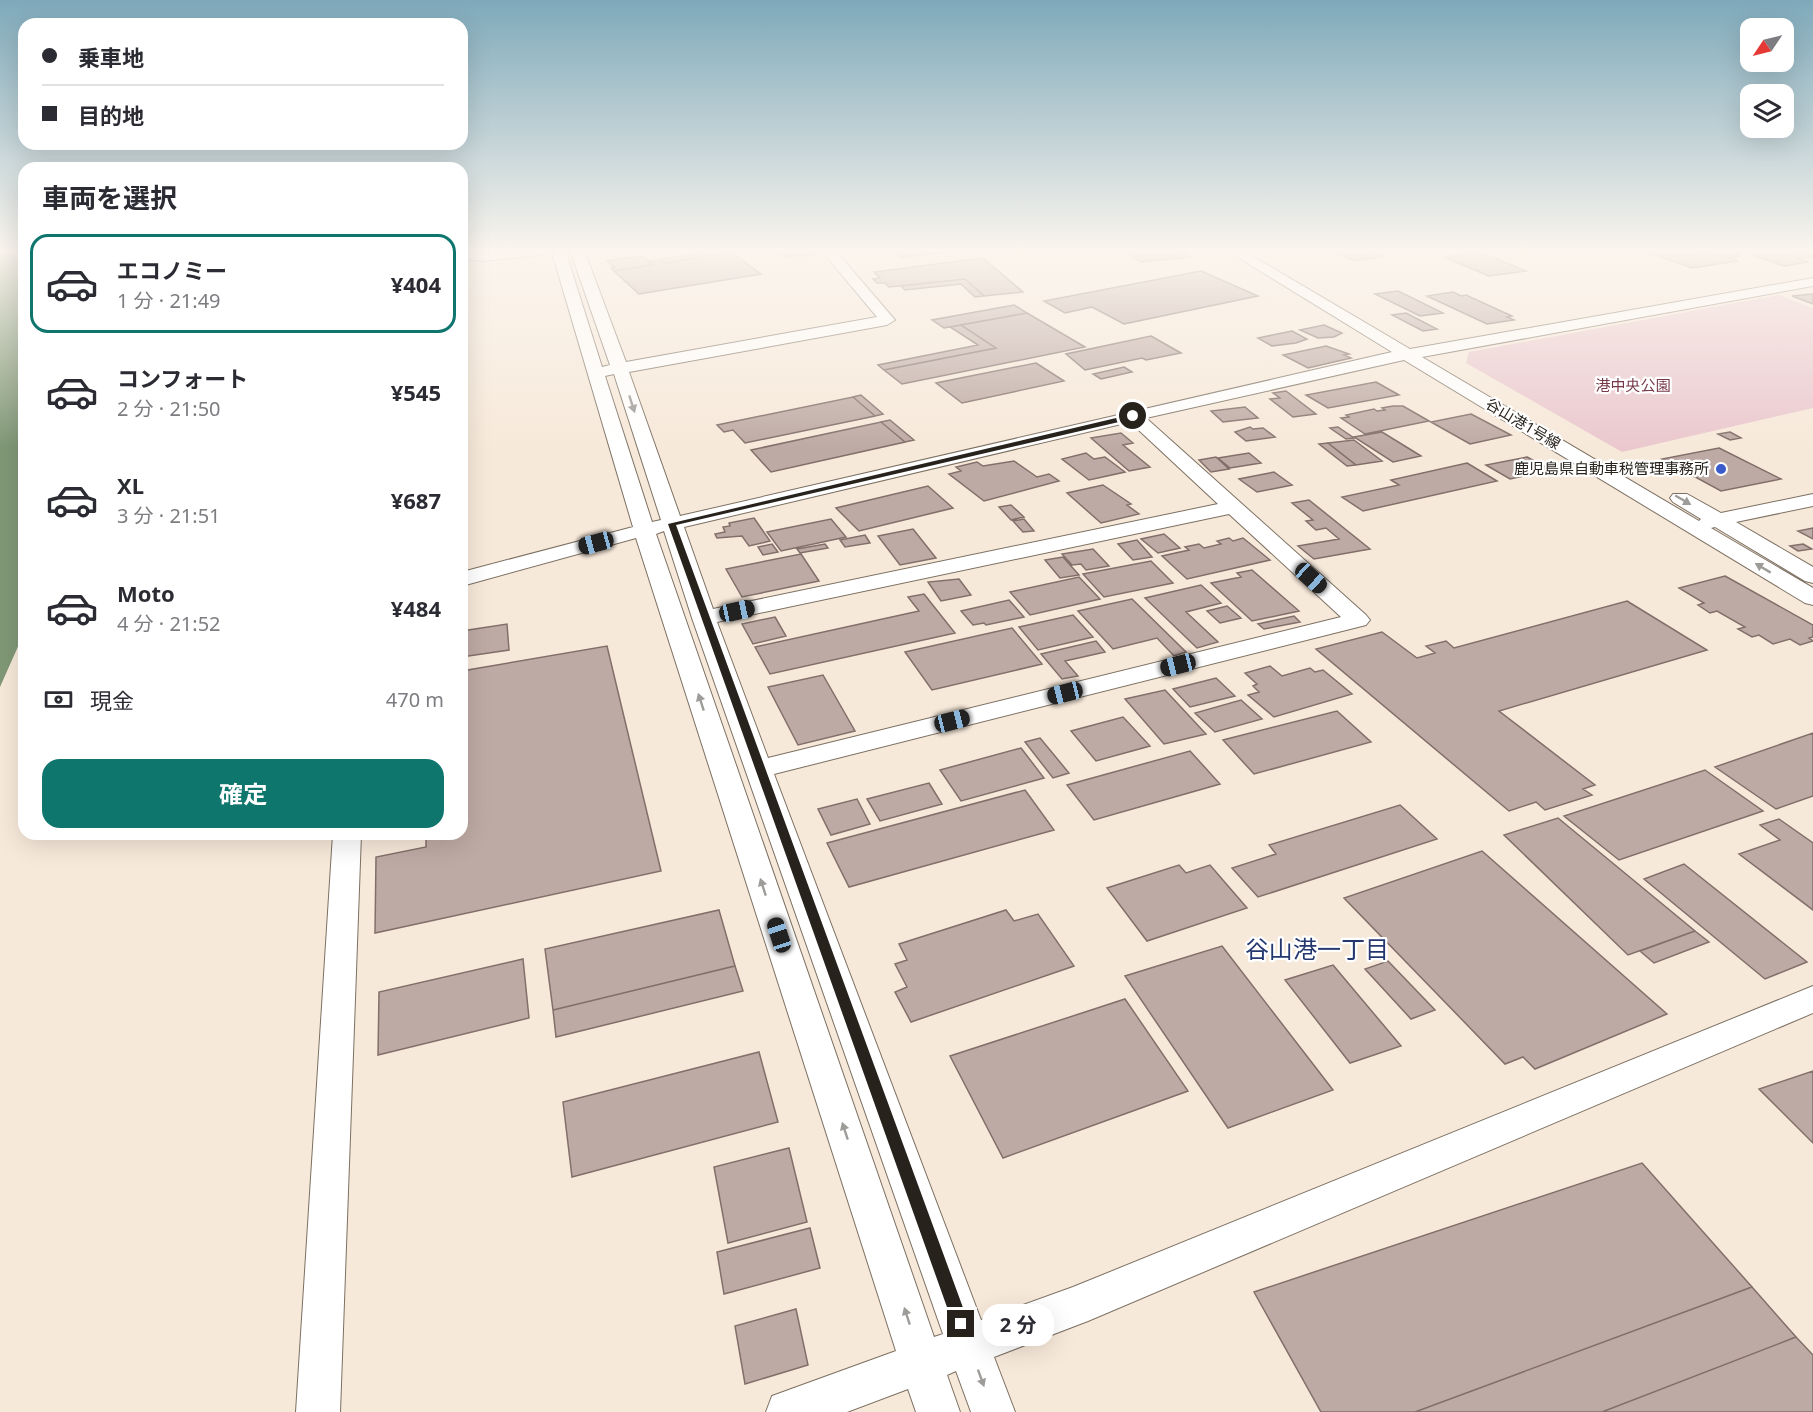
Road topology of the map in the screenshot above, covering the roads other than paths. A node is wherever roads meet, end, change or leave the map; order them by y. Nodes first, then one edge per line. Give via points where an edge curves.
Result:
1 (585, 316) edge
2 (594, 316) edge
3 (884, 316) edge
4 (1343, 316) edge
5 (1364, 316) edge
6 (1622, 316) edge
7 (1424, 351) junction
8 (1407, 354) junction
9 (608, 371) junction
10 (1133, 416) junction
11 (1813, 500) edge
12 (1233, 507) junction
13 (1717, 520) junction
14 (672, 524) junction
15 (1691, 525) junction
16 (644, 530) junction
17 (1813, 576) edge
18 (468, 577) edge
19 (1813, 598) edge
20 (704, 618) junction
21 (760, 769) junction
22 (347, 840) edge
23 (1813, 999) edge
24 (969, 1346) junction
25 (922, 1363) junction
26 (318, 1412) edge
27 (788, 1412) edge
28 (938, 1412) edge
29 (993, 1412) edge

1 - 9 street
2 - 9 street
3 - 9 street via 887,320
4 - 8 street, 谷山港1号線
5 - 7 street, 谷山港1号線
6 - 7 street
7 - 8 street
7 -> 13 street, 谷山港1号線
8 - 10 street
8 - 15 street, 谷山港1号線
9 -> 14 street
9 - 16 street
10 - 12 street
10 - 14 street
11 - 13 street
12 - 20 street
12 - 21 street via 1358,620
13 - 15 street
13 - 17 street, 谷山港1号線
14 - 16 street
14 - 20 street
19 -> 15 street, 谷山港1号線
16 - 18 street
25 -> 16 street
20 - 21 street
21 - 24 street
22 - 26 street
23 - 24 street via 1073,1307
24 - 25 street
24 -> 29 street
25 - 27 street
25 - 28 street

